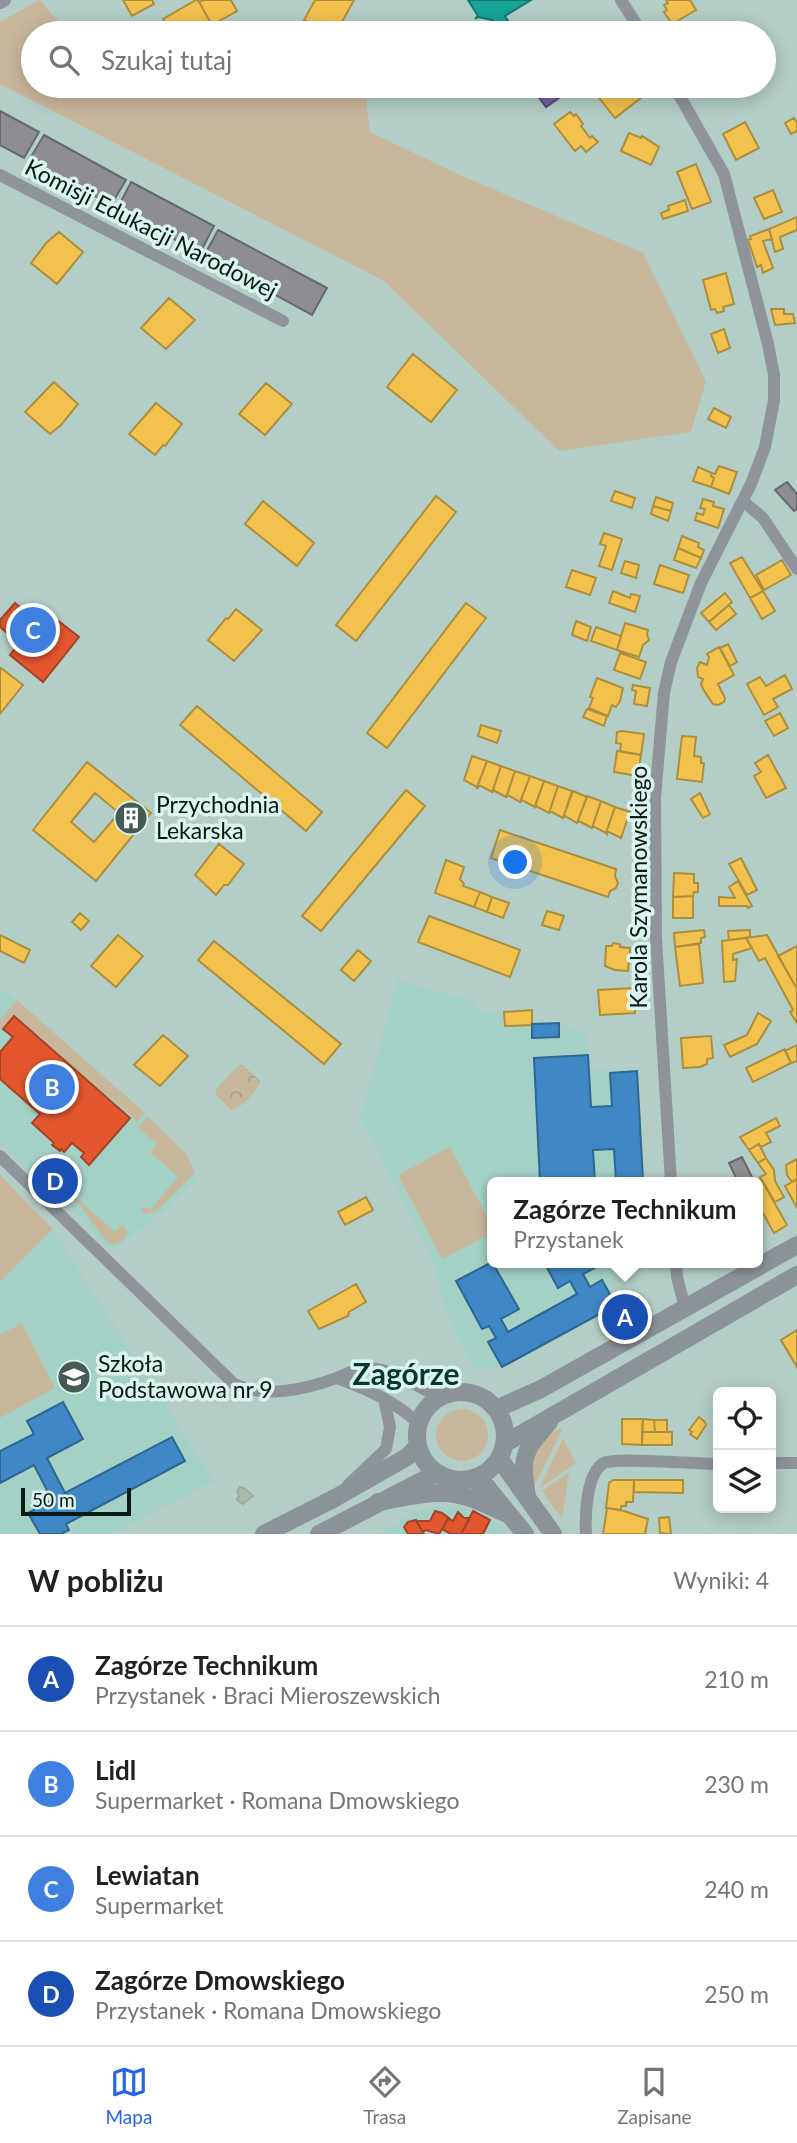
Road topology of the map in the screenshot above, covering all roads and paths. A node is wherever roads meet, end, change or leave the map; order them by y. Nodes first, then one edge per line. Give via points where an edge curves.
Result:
1 (5, 0) edge
2 (621, 0) edge
3 (0, 3) edge
4 (634, 21) edge
5 (681, 98) edge
6 (0, 175) edge
7 (283, 321) dead end
8 (743, 501) junction
9 (797, 569) edge
10 (0, 1156) edge
11 (671, 1177) edge
12 (797, 1245) edge
13 (763, 1264) edge
14 (676, 1268) edge
15 (756, 1268) edge
16 (797, 1275) edge
17 (747, 1304) junction
18 (685, 1308) junction
19 (648, 1359) junction
20 (337, 1378) junction
21 (439, 1397) junction
22 (384, 1399) junction
23 (496, 1409) junction
24 (558, 1412) junction
25 (418, 1423) junction
26 (418, 1446) junction
27 (502, 1451) junction
28 (797, 1463) edge
29 (713, 1464) edge
30 (776, 1464) edge
31 (437, 1473) junction
32 (472, 1479) junction
33 (527, 1497) junction
34 (335, 1498) junction
35 (378, 1502) junction
36 (507, 1514) junction
37 (264, 1534) edge
38 (319, 1534) edge
39 (525, 1534) edge
40 (553, 1534) edge
41 (586, 1534) edge

1 - 3 street
2 - 4 street
5 - 8 street, Karola Szymanowskiego via 724,174 774,375 765,447
6 - 7 street, Komisji Edukacji Narodowej
8 - 9 street via 763,518
8 - 11 street, Karola Szymanowskiego via 701,583 664,693 655,799 656,926
10 - 20 street via 234,1384 267,1393
12 - 13 main road
14 - 18 street
15 - 18 main road
16 - 17 main road
17 - 18 main road via 718,1312
17 - 19 main road
18 - 19 main road via 682,1320
18 - 23 main road via 541,1390
19 - 24 main road
20 - 21 street via 359,1368 377,1369
20 - 22 street
21 - 23 main road via 463,1392 487,1400
21 - 25 main road
22 - 25 street
22 - 34 street via 390,1427 386,1449
23 - 27 main road via 504,1425
24 - 27 main road
24 - 33 main road via 526,1453
25 - 26 main road
26 - 31 main road
26 - 34 main road
27 - 32 main road via 488,1471
27 - 33 main road
28 - 30 street
29 - 41 street via 605,1462 595,1472 586,1503
31 - 32 main road
31 - 35 main road
32 - 36 main road via 486,1486
33 - 40 main road
34 - 37 main road
35 - 36 main road via 437,1492 474,1499
35 - 38 main road
36 - 39 main road

